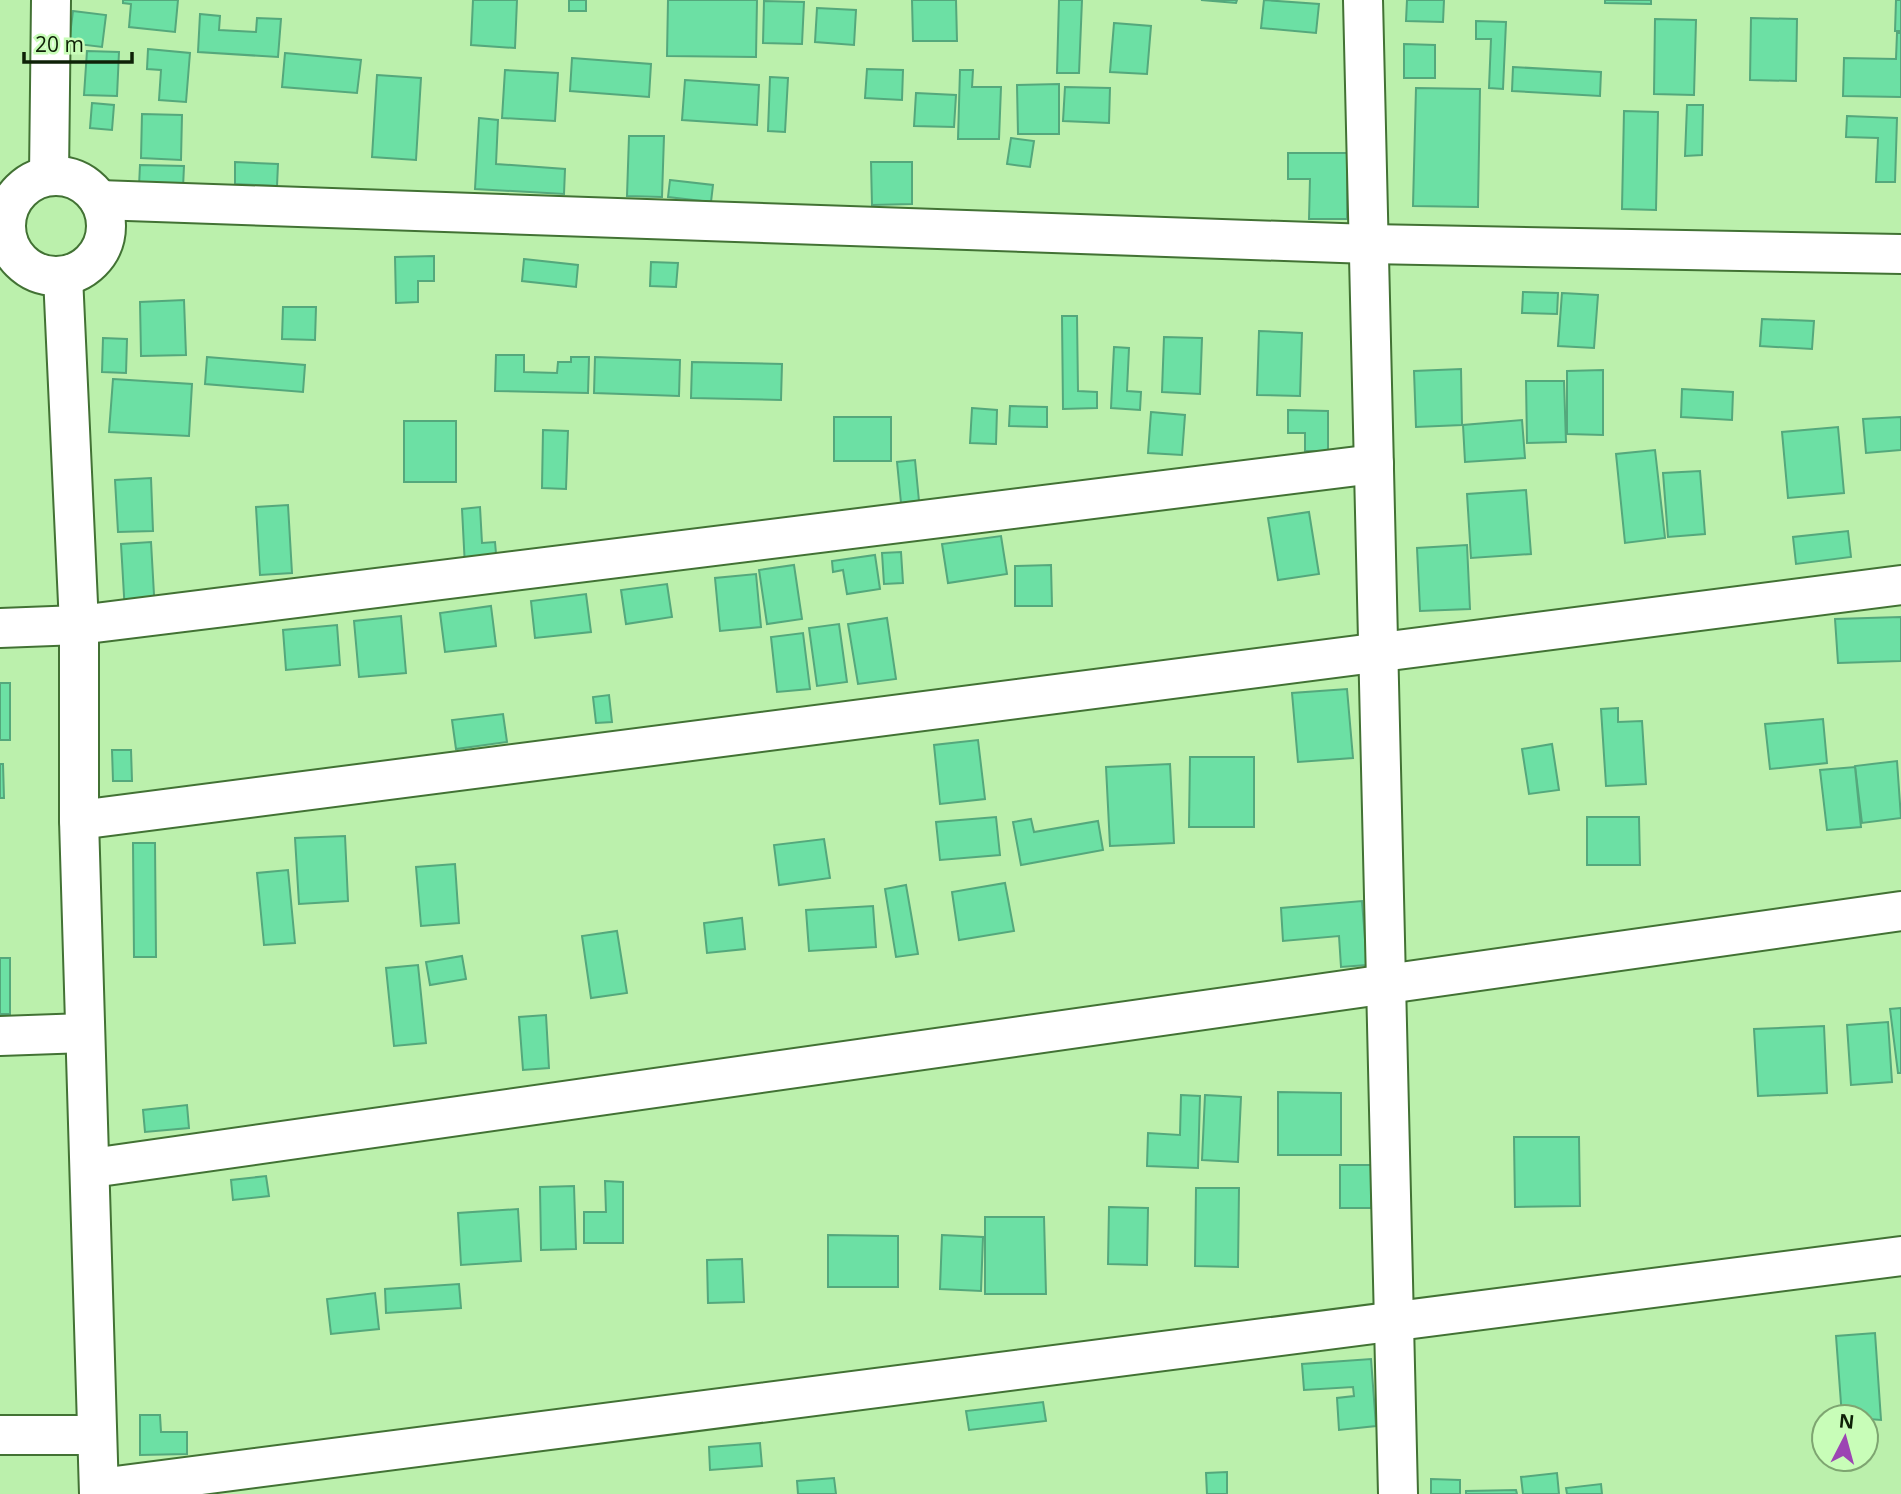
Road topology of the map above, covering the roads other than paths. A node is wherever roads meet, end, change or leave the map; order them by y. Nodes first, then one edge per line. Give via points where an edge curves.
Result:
1 (51, 0) edge
2 (1363, 0) edge
3 (49, 176) junction
4 (99, 200) junction
5 (4, 241) edge
6 (1369, 244) junction
7 (1901, 254) edge
8 (63, 276) junction
9 (1374, 464) junction
10 (1901, 584) edge
11 (79, 625) junction
12 (0, 628) edge
13 (1378, 652) junction
14 (79, 820) junction
15 (1901, 911) edge
16 (1386, 984) junction
17 (85, 1034) junction
18 (0, 1036) edge
19 (92, 1168) junction
20 (1901, 1256) edge
21 (1394, 1322) junction
22 (0, 1435) edge
23 (96, 1435) junction
24 (99, 1491) edge
25 (1398, 1494) edge

1 - 3 street
2 - 6 street
3 - 4 street via 78,181
3 - 5 street via 18,192 9,206
4 - 6 street
4 - 8 street via 106,218 105,238 82,269
5 - 8 street via 29,268
6 - 7 street
6 - 9 street
8 - 11 street
9 - 11 street
9 - 13 street
10 - 13 street
11 - 12 street
11 - 14 street
13 - 14 street
13 - 16 street
14 - 17 street
15 - 16 street
16 - 19 street
16 - 21 street
17 - 18 street
17 - 19 street
19 - 23 street
20 - 21 street
21 - 24 street
21 - 25 street
22 - 23 street
23 - 24 street

